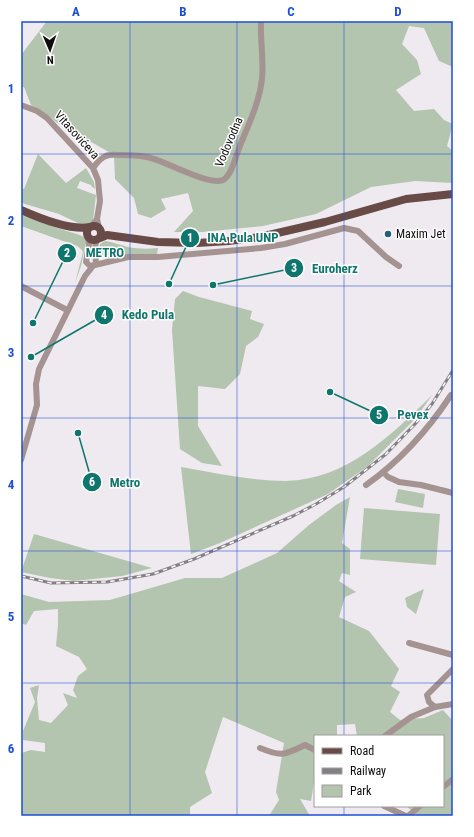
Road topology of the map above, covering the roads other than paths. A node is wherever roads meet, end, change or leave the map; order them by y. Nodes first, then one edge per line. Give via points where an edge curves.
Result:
1 (261, 21) edge
2 (21, 105) edge
3 (93, 168) junction
4 (453, 195) edge
5 (21, 210) edge
6 (68, 226) junction
7 (98, 232) junction
8 (88, 237) junction
9 (86, 262) junction
10 (94, 263) junction
11 (399, 266) dead end
12 (85, 276) junction
13 (21, 286) edge
14 (67, 310) junction
15 (451, 400) edge
16 (21, 460) edge
17 (384, 472) junction
18 (366, 485) dead end
19 (453, 493) edge
20 (409, 643) dead end
21 (453, 655) edge
22 (453, 669) edge
23 (453, 704) edge
24 (435, 707) junction
25 (386, 735) edge
26 (260, 748) dead end
27 (314, 750) edge
28 (453, 779) edge
29 (444, 786) edge
30 (386, 807) edge
31 (419, 807) edge
32 (407, 816) edge

1 - 3 street, Vodovodna via 262,80 251,121 225,179 218,182 210,180 152,158 130,155 107,155
2 - 3 street, Vitasovićeva via 48,118
3 - 7 street, Vitasovićeva via 100,193
4 - 7 main road via 423,196 325,222 260,237 229,241 158,242
5 - 6 main road
6 - 7 main road
6 - 8 main road
7 - 8 main road via 87,231
7 - 10 street, Vitasovićeva
8 - 9 street
9 - 10 street via 88,265
9 - 12 street
10 - 11 street via 128,257 262,248 344,228 358,230
10 - 12 street
12 - 14 street
13 - 14 street
14 - 16 street via 39,369 36,384 37,405
15 - 17 street via 416,441
17 - 18 street
17 - 19 street via 399,482
20 - 21 street
22 - 24 street via 428,695 429,702
23 - 24 street
24 - 25 street via 411,717
26 - 27 street via 276,755 305,745
28 - 29 street
30 - 32 street
31 - 32 street

